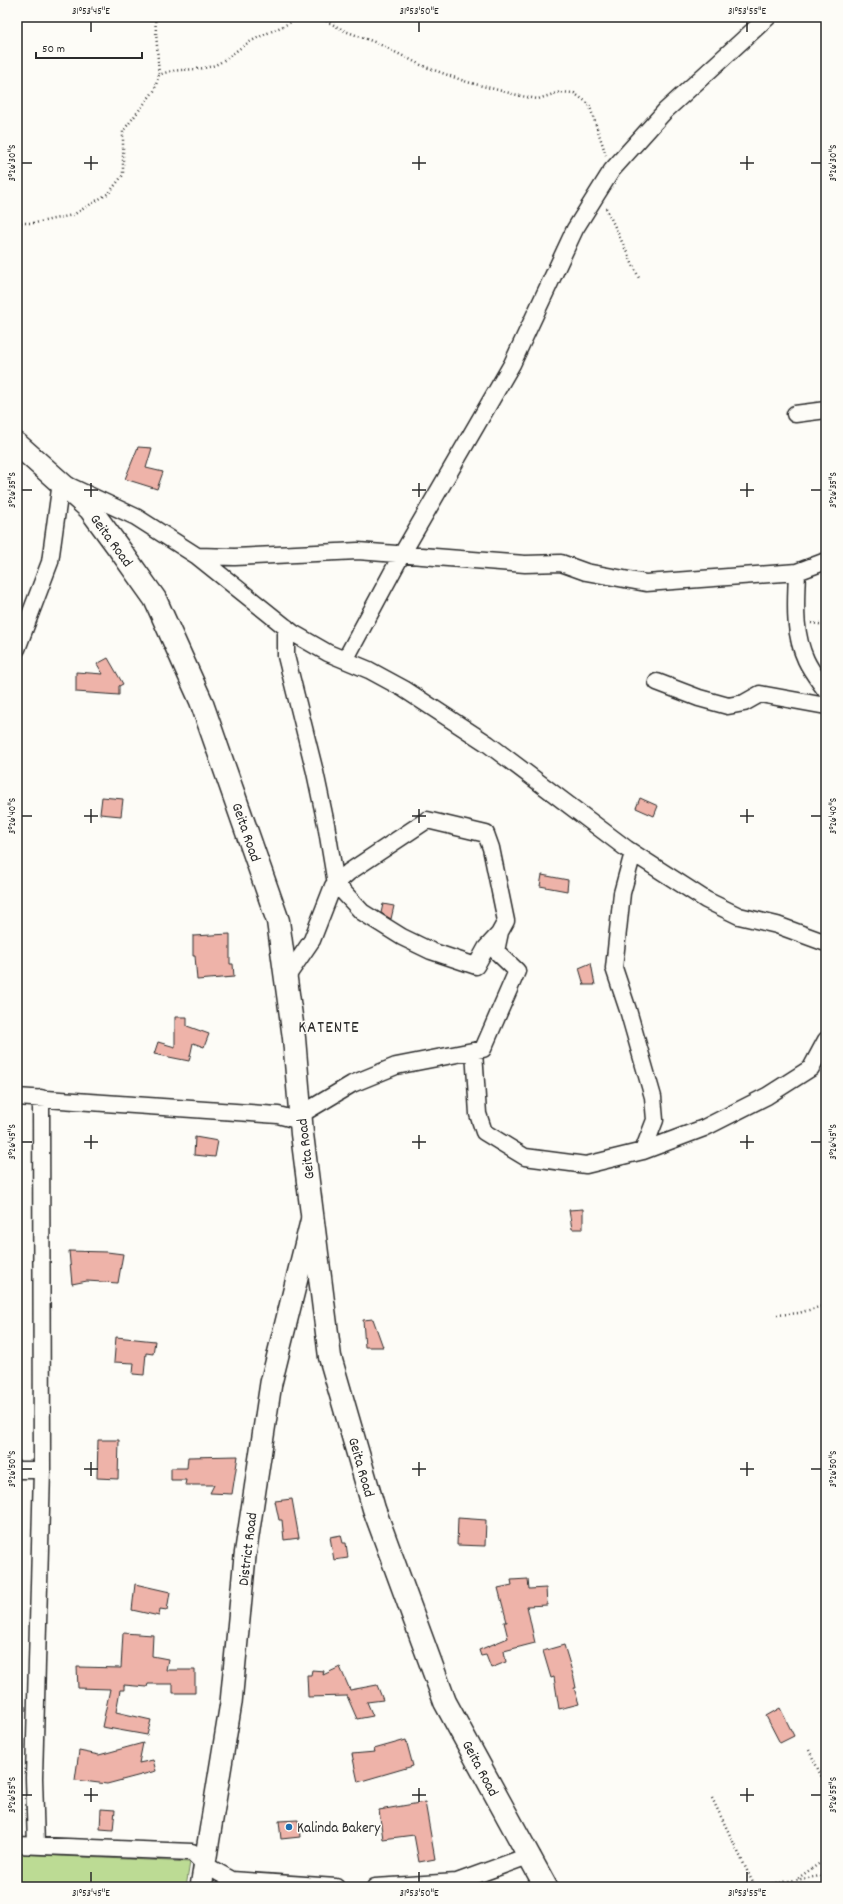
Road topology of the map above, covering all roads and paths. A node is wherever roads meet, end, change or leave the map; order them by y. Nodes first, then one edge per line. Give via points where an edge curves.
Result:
1 (155, 17) edge
2 (300, 17) edge
3 (319, 17) edge
4 (768, 17) edge
5 (159, 75) junction
6 (612, 170) junction
7 (598, 192) junction
8 (17, 223) edge
9 (639, 278) dead end
10 (826, 410) edge
11 (795, 414) dead end
12 (17, 444) edge
13 (61, 482) junction
14 (402, 554) junction
15 (197, 556) junction
16 (826, 561) edge
17 (797, 572) junction
18 (286, 627) junction
19 (17, 649) edge
20 (345, 660) junction
21 (657, 682) dead end
22 (826, 691) edge
23 (826, 706) edge
24 (633, 854) junction
25 (336, 884) junction
26 (500, 932) junction
27 (826, 943) edge
28 (286, 978) junction
29 (826, 1040) edge
30 (474, 1051) junction
31 (17, 1097) edge
32 (41, 1098) junction
33 (301, 1118) junction
34 (643, 1151) junction
35 (312, 1215) junction
36 (826, 1305) edge
37 (777, 1315) dead end
38 (17, 1470) edge
39 (42, 1470) junction
40 (809, 1750) dead end
41 (826, 1786) edge
42 (712, 1798) dead end
43 (17, 1845) edge
44 (36, 1846) junction
45 (528, 1856) junction
46 (826, 1859) edge
47 (205, 1865) junction
48 (826, 1875) edge
49 (796, 1879) junction
50 (201, 1887) edge
51 (336, 1887) edge
52 (375, 1887) edge
53 (382, 1887) edge
54 (546, 1887) edge
55 (754, 1887) edge

1 - 5 path
2 - 5 path via 248,43 216,64 191,70 170,70
3 - 6 path via 424,66 467,82 538,99 560,92 574,93 589,104
4 - 6 street via 665,111
5 - 8 path via 154,91 123,131 123,175 109,193 73,215 35,223
6 - 7 street
7 - 9 path
7 - 14 street via 575,229 512,364
10 - 11 street
12 - 13 main road, Geita Road
13 - 15 street via 136,516
13 - 19 street via 50,562
13 - 28 main road, Geita Road via 90,509 155,599 198,694 278,921
14 - 15 street via 358,551 235,557
14 - 17 street via 524,564 561,563 586,572 646,583
14 - 20 street
15 - 18 street
16 - 17 street
17 - 22 street via 795,619 801,646 806,662
18 - 20 street via 328,653
18 - 25 street via 286,656 315,772
20 - 24 street via 404,690 488,744
21 - 23 street via 728,706 744,703 760,694
24 - 27 street via 706,900 739,916 777,925
24 - 34 street via 622,893 614,968 653,1097 655,1120
25 - 26 street via 362,912 402,937 431,951 476,966 486,948
25 - 26 street via 349,872 427,820 486,834 506,921
25 - 28 street via 312,940
26 - 30 street via 496,951 516,971 483,1049
28 - 33 main road, Geita Road
29 - 34 street via 811,1068 767,1096 704,1128
30 - 33 street via 396,1066 352,1084
30 - 34 street via 478,1114 484,1132 525,1157 586,1165
31 - 32 street
32 - 33 street
32 - 39 street
33 - 35 main road, Geita Road
35 - 45 main road, Geita Road via 330,1357 374,1509 445,1702
35 - 47 street, District Road via 271,1383 245,1556 231,1703
36 - 37 path via 799,1313
38 - 39 street
39 - 44 street via 34,1778
40 - 41 path
42 - 55 path
43 - 44 street
44 - 47 street via 192,1852
45 - 53 street via 456,1882
45 - 54 main road, Geita Road
46 - 49 path
47 - 50 street, District Road
47 - 51 street via 232,1880
48 - 49 path
49 - 55 path
52 - 53 street

